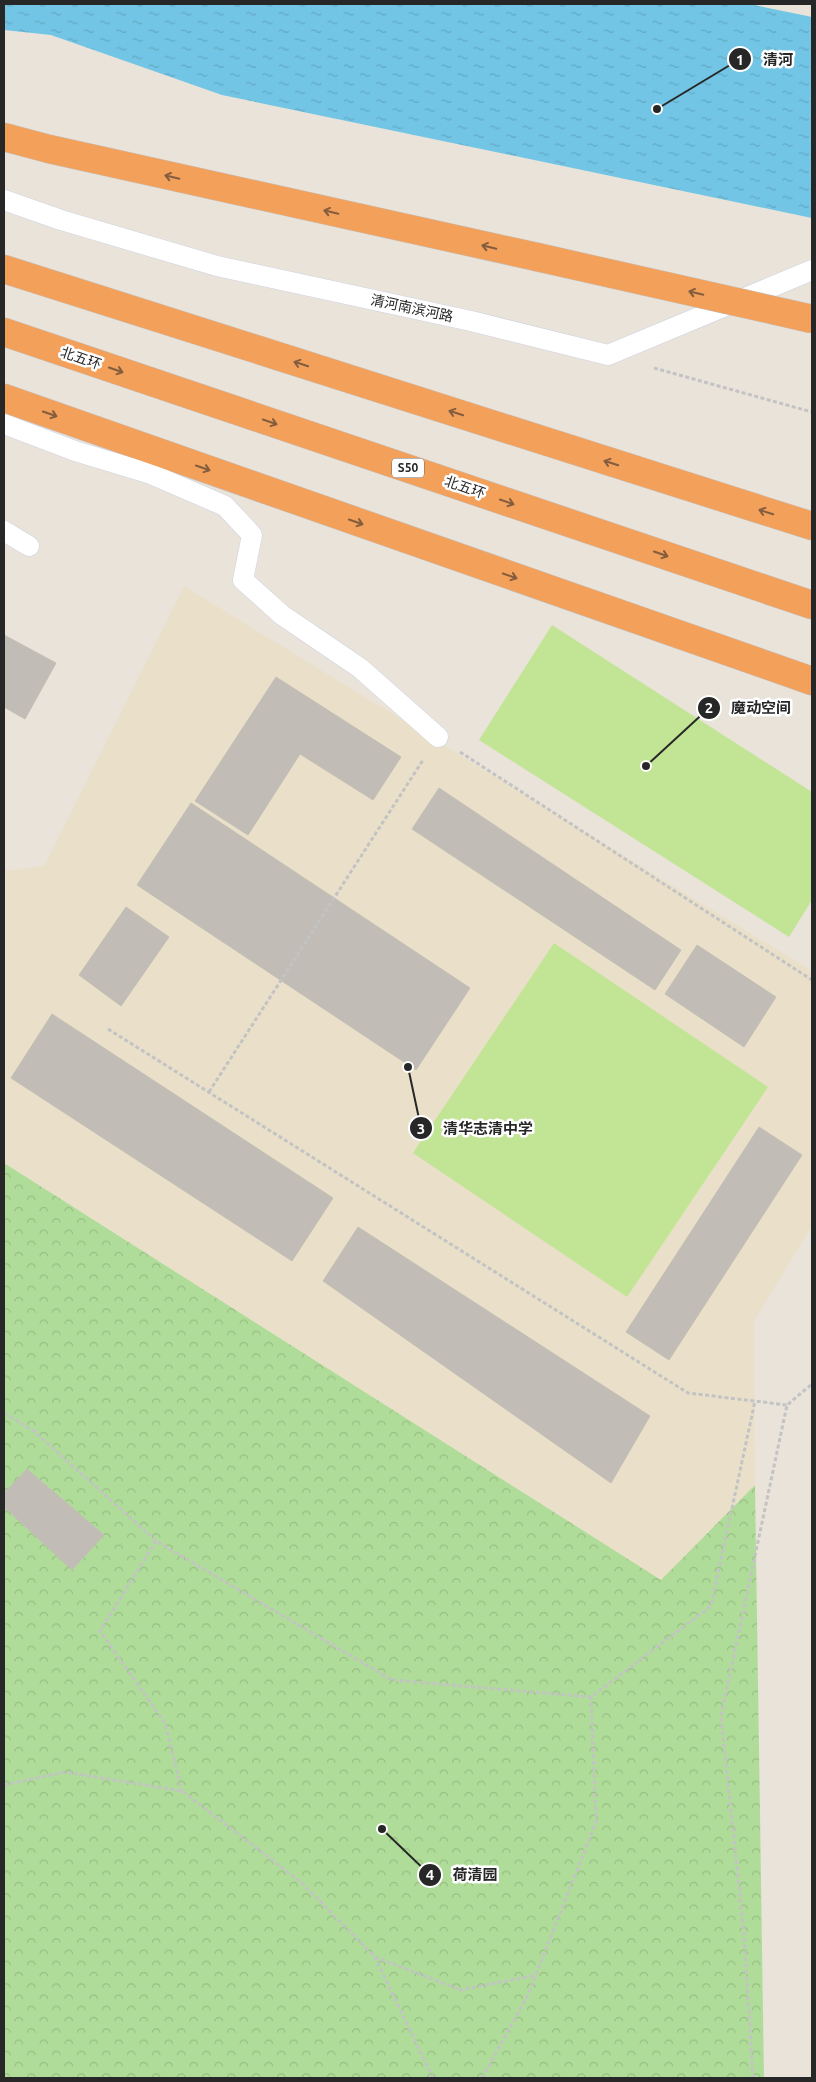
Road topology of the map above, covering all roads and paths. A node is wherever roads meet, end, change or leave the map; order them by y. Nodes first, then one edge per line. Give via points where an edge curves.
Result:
1 (4, 137) edge
2 (4, 200) edge
3 (4, 269) edge
4 (812, 270) edge
5 (812, 319) edge
6 (4, 332) edge
7 (608, 355) junction
8 (4, 398) edge
9 (812, 412) edge
10 (4, 424) edge
11 (812, 526) edge
12 (4, 531) edge
13 (29, 546) dead end
14 (812, 605) edge
15 (812, 680) edge
16 (438, 737) junction
17 (812, 980) edge
18 (108, 1030) dead end
19 (209, 1092) junction
20 (812, 1384) edge
21 (755, 1401) junction
22 (787, 1405) junction
23 (4, 1413) edge
24 (156, 1541) junction
25 (591, 1698) junction
26 (4, 1786) edge
27 (182, 1792) junction
28 (375, 1956) junction
29 (536, 1975) junction
30 (433, 2078) edge
31 (482, 2078) edge
32 (753, 2078) edge

5 -> 1 highway, bridge via 49,150
2 - 7 lane, 清河南滨河路 via 217,266 471,321
11 -> 3 highway
4 - 7 lane
6 -> 14 highway, 北五环 / S50
7 - 9 path
8 -> 15 highway
10 - 16 lane via 75,451 151,474 225,506 252,535 243,580 282,615 360,668
12 - 13 lane
16 - 17 path
16 - 19 path
18 - 19 path
19 - 21 path via 688,1393
20 - 22 path
21 - 22 path
21 - 25 path via 710,1606
22 - 32 path via 721,1716 744,1934
23 - 24 path via 34,1431
24 - 25 path via 392,1680
24 - 27 path via 100,1631 165,1723
25 - 29 path via 596,1822
26 - 27 path via 65,1772
27 - 28 path via 302,1883
28 - 29 path via 460,1990
28 - 30 path
29 - 31 path

